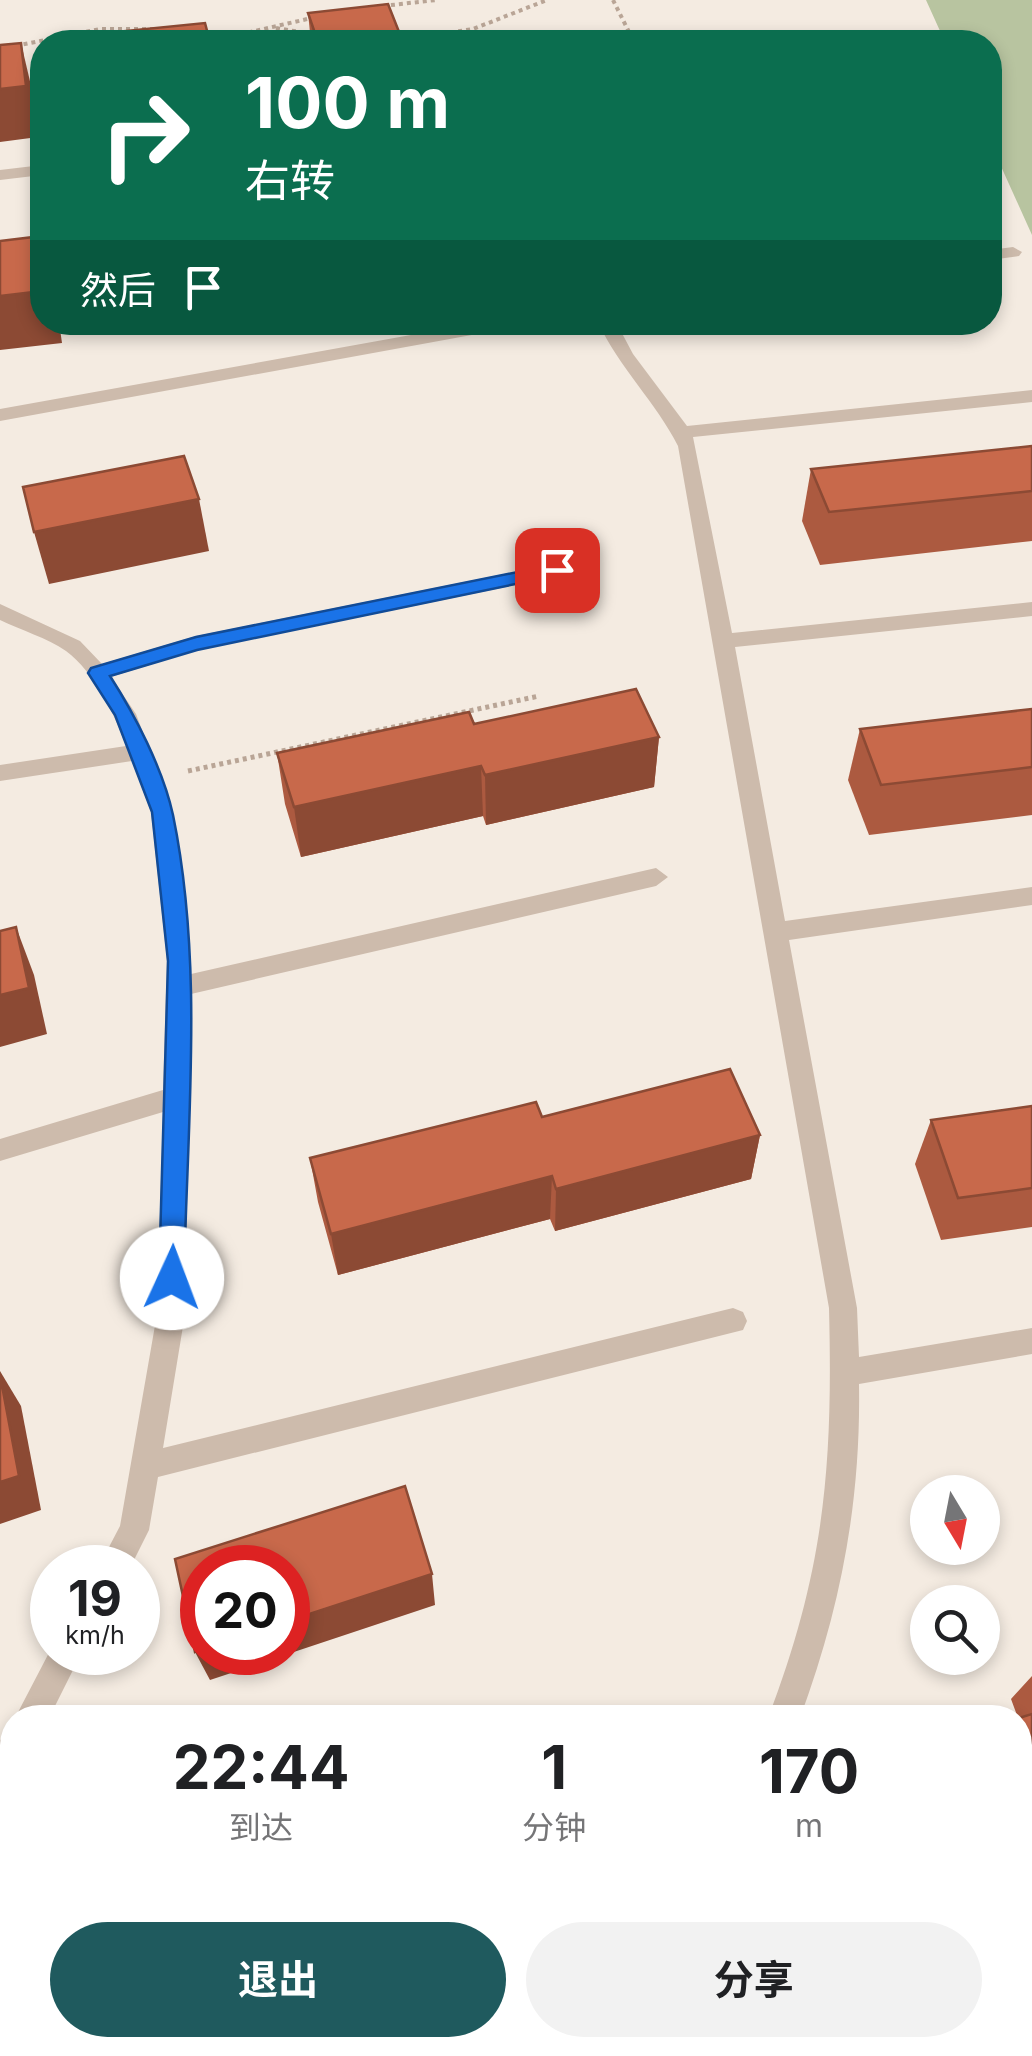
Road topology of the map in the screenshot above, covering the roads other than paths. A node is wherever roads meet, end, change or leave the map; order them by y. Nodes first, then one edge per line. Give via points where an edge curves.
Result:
1 (30, 171) edge
2 (0, 175) edge
3 (1013, 252) dead end
4 (1002, 253) edge
5 (444, 335) edge
6 (612, 335) edge
7 (1032, 396) edge
8 (0, 415) edge
9 (682, 432) junction
10 (593, 563) dead end
11 (1032, 609) edge
12 (0, 611) edge
13 (723, 641) junction
14 (98, 673) junction
15 (139, 752) junction
16 (0, 773) edge
17 (656, 876) dead end
18 (1032, 896) edge
19 (775, 932) junction
20 (178, 987) junction
21 (176, 1097) junction
22 (0, 1150) edge
23 (734, 1320) dead end
24 (1032, 1341) edge
25 (844, 1372) junction
26 (146, 1466) junction
27 (126, 1545) edge
28 (53, 1675) edge
29 (37, 1705) edge
30 (789, 1705) edge

1 - 2 lane
3 - 4 lane
5 - 8 lane
6 - 9 lane
7 - 9 lane
9 - 13 lane
10 - 14 lane via 196,643
11 - 13 lane
12 - 14 lane via 73,646
13 - 19 lane
14 - 15 lane
15 - 16 lane
15 - 20 lane via 162,812
17 - 20 lane
18 - 19 lane
19 - 25 lane via 843,1308
20 - 21 lane
21 - 22 lane
21 - 26 lane via 171,1314
23 - 26 lane
24 - 25 lane
25 - 30 lane via 839,1518 818,1623
26 - 27 lane
28 - 29 lane

